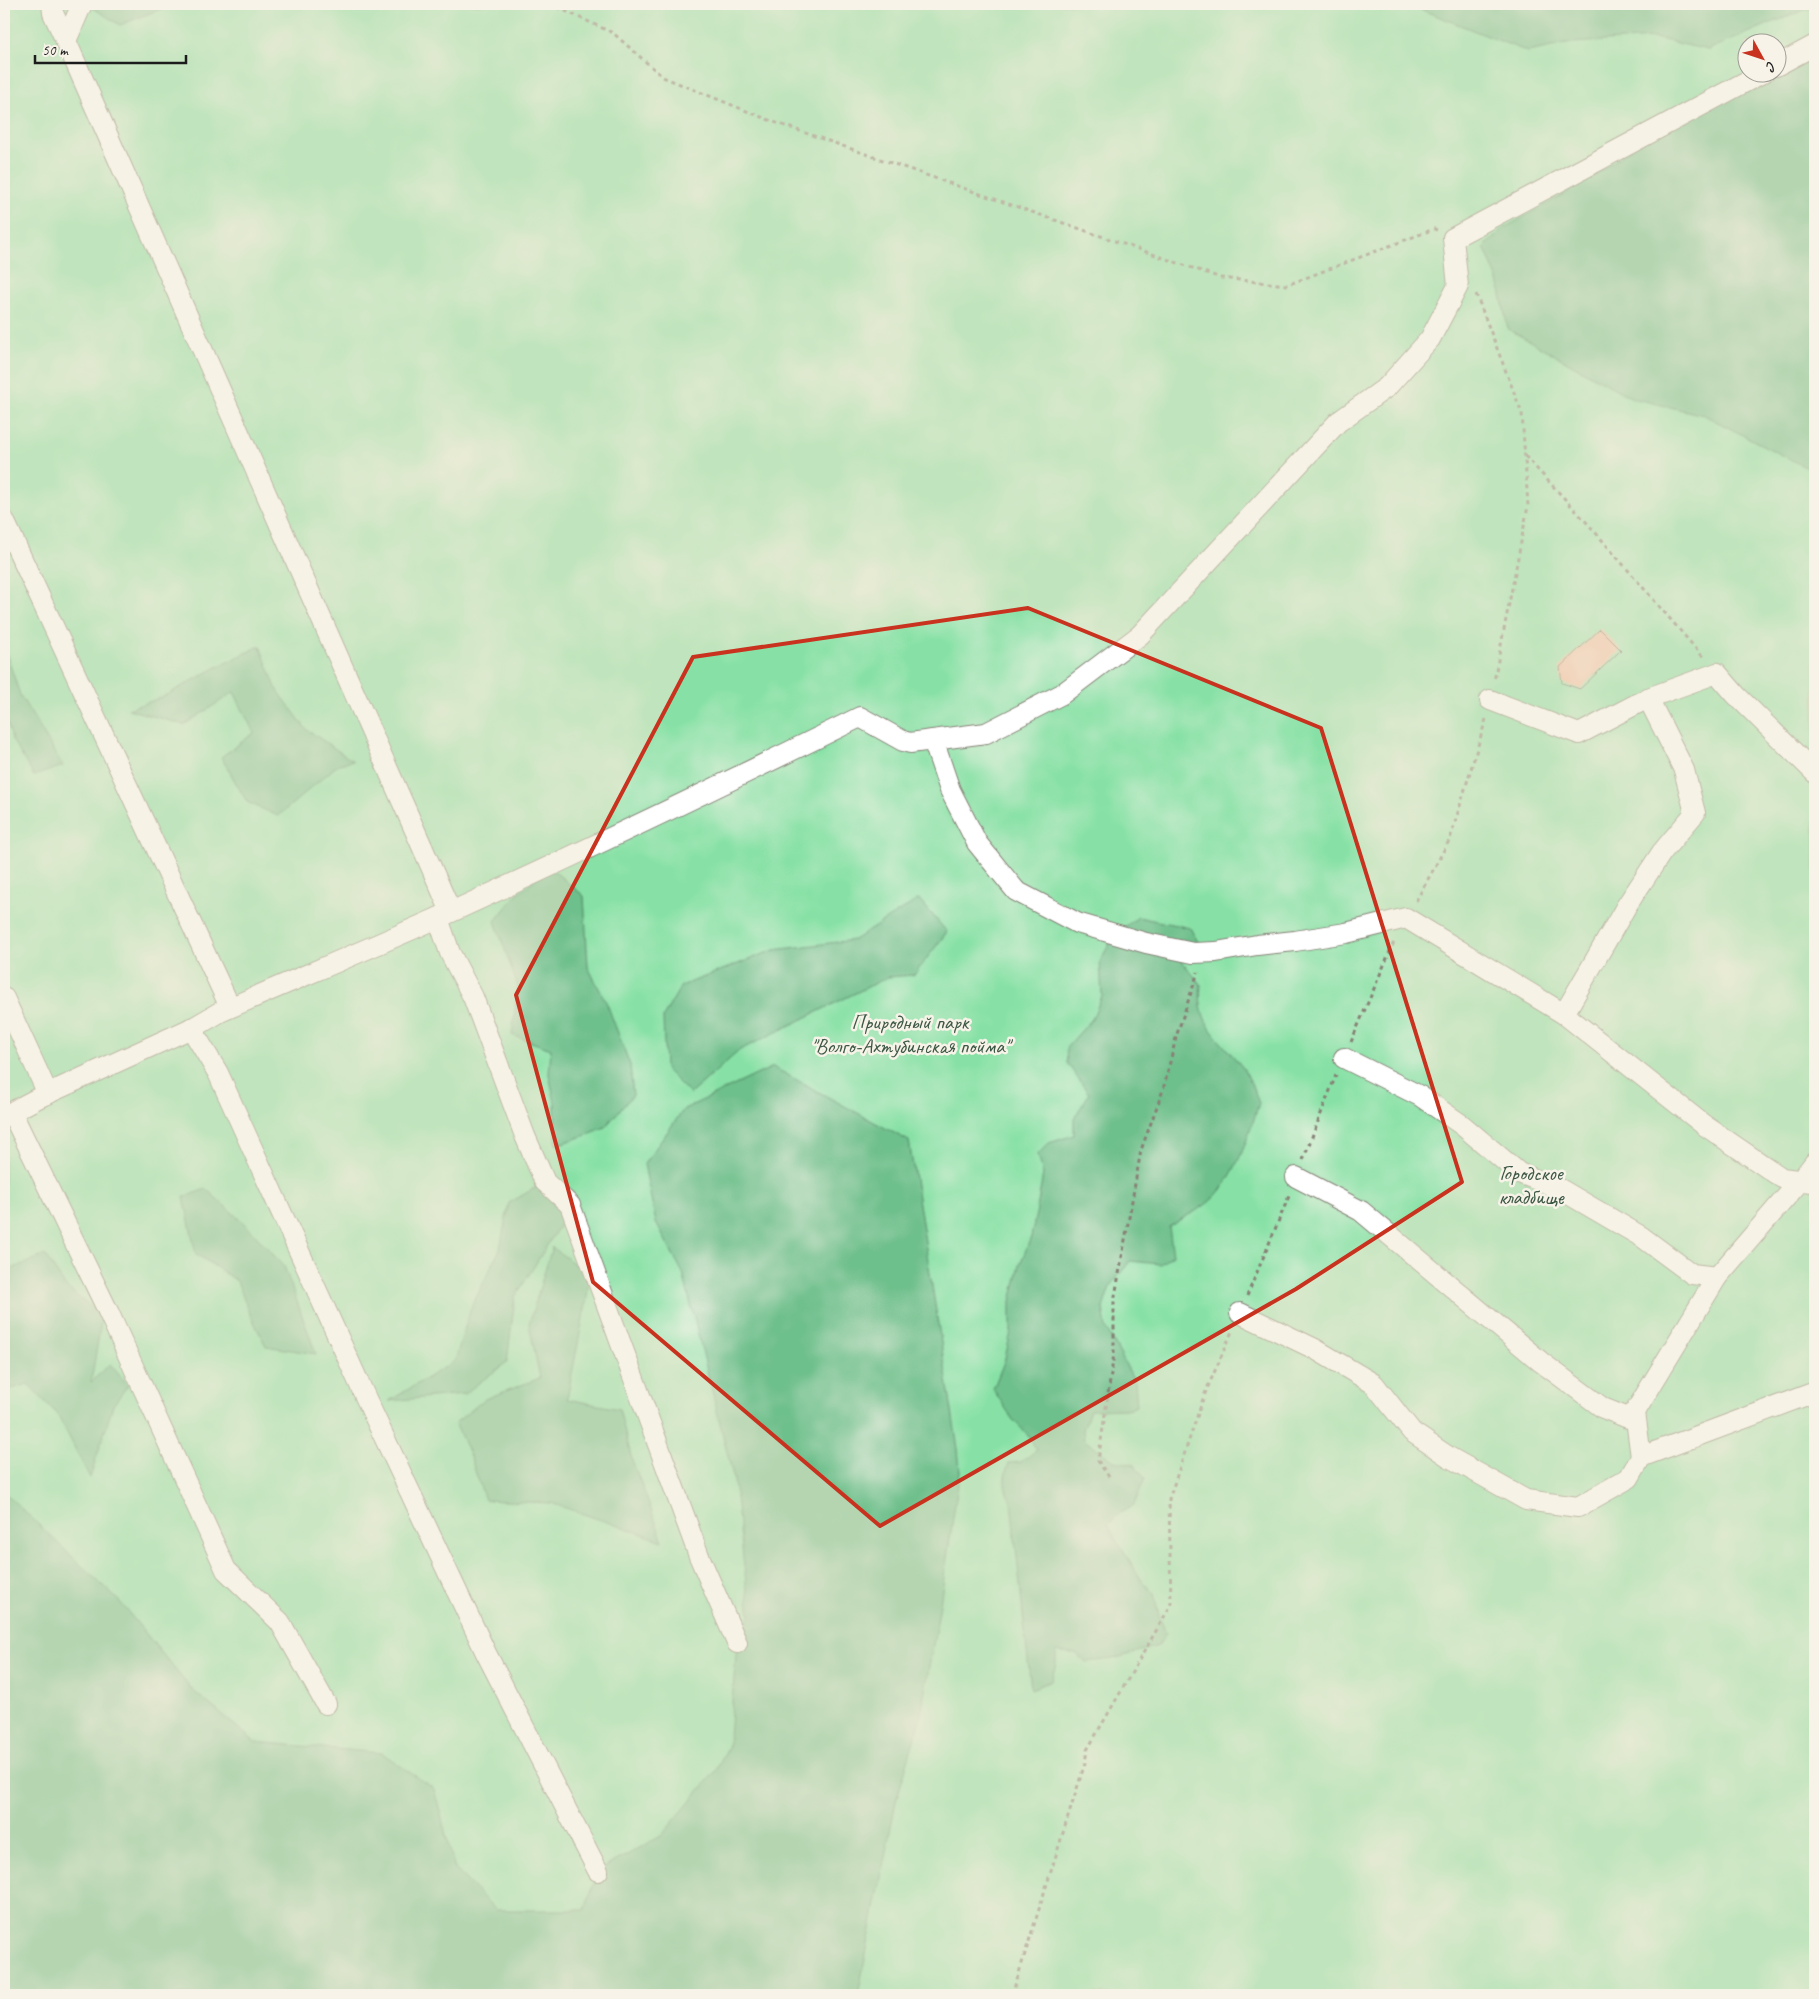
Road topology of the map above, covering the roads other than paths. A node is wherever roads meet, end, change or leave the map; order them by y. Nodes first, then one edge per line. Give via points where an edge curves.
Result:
1 (52, 4) edge
2 (82, 4) edge
3 (66, 41) junction
4 (1815, 45) edge
5 (1786, 61) edge
6 (1745, 82) edge
7 (4, 520) edge
8 (1648, 698) junction
9 (1490, 700) road end
10 (933, 740) junction
11 (1815, 773) edge
12 (444, 915) junction
13 (4, 998) edge
14 (230, 1007) junction
15 (1564, 1014) junction
16 (191, 1028) junction
17 (1344, 1058) road end
18 (48, 1094) junction
19 (8, 1115) edge
20 (1815, 1162) edge
21 (1296, 1177) road end
22 (1808, 1182) edge
23 (1717, 1277) junction
24 (1240, 1313) road end
25 (1815, 1392) edge
26 (1636, 1412) junction
27 (1641, 1457) junction
28 (737, 1643) dead end
29 (326, 1704) dead end
30 (598, 1871) dead end

1 - 3 street
2 - 3 street
3 - 12 street
4 - 5 street
6 - 10 street via 1454,238 1458,286 1430,339 1387,387 1338,422 1140,635 1062,694 986,733
7 - 14 street
8 - 9 street via 1578,734
8 - 11 street via 1717,673
8 - 15 street via 1684,770 1695,813 1662,852 1626,905
10 - 12 street via 906,743 860,717 694,799
10 - 15 street via 950,790 977,844 1016,891 1077,923 1193,953 1304,940 1406,918
12 - 14 street
12 - 28 street via 450,953 473,997 545,1182 570,1204 699,1556
13 - 18 street
14 - 16 street
15 - 22 street via 1704,1125 1782,1178
16 - 18 street
16 - 30 street via 218,1073 486,1653
17 - 23 street via 1420,1096 1462,1125 1519,1172 1560,1189 1642,1237 1692,1274
18 - 19 street
19 - 29 street via 107,1309 226,1570 280,1622
20 - 22 street
21 - 26 street via 1361,1212 1541,1362 1603,1408 1628,1418
22 - 23 street
23 - 26 street
24 - 27 street via 1316,1349 1374,1384 1412,1432 1449,1457 1526,1500 1578,1508 1629,1478
25 - 27 street
26 - 27 street

